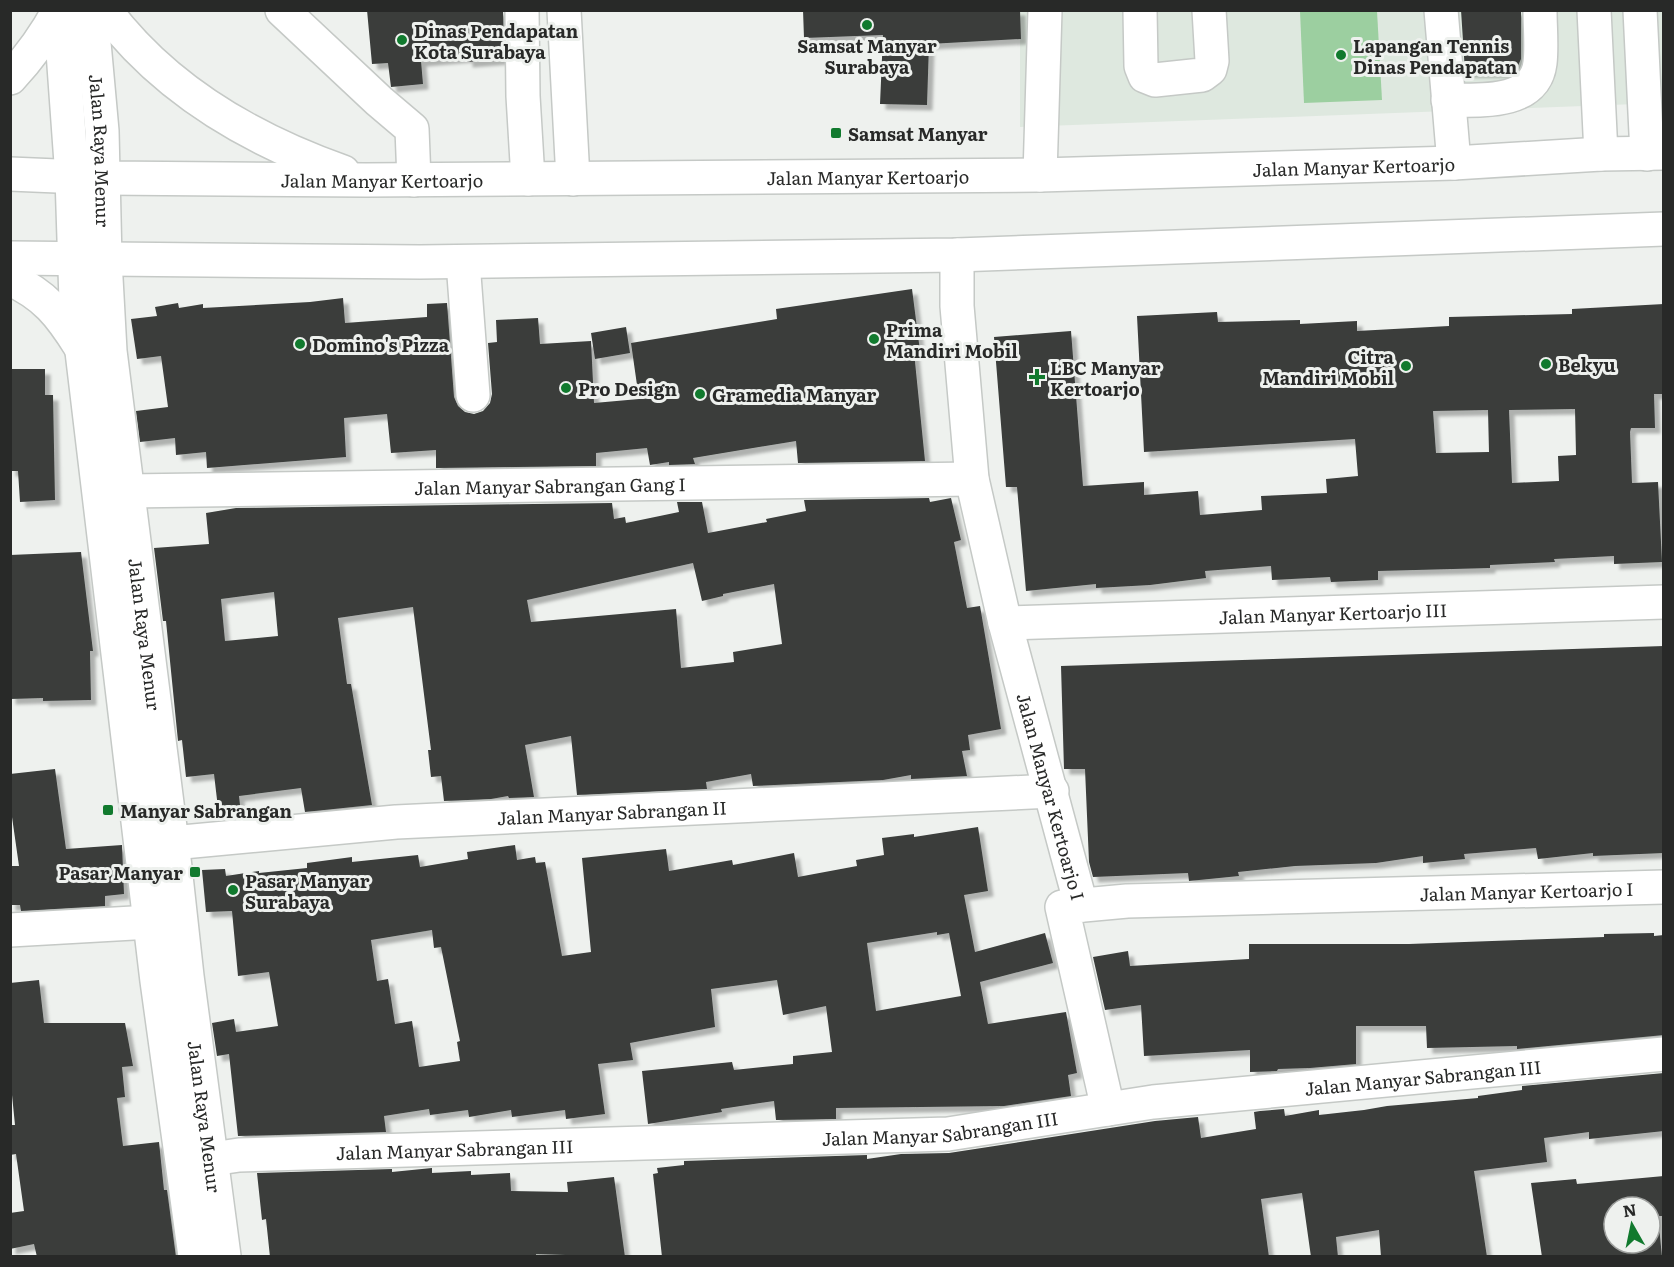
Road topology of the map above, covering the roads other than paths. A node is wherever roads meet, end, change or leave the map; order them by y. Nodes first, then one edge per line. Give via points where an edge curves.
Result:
1 (59, 10) edge
2 (91, 10) edge
3 (105, 10) edge
4 (282, 10) edge
5 (522, 10) edge
6 (564, 10) edge
7 (1045, 10) edge
8 (1140, 10) edge
9 (1209, 10) edge
10 (1441, 10) edge
11 (1540, 10) edge
12 (1594, 10) edge
13 (1640, 26) edge
14 (1595, 44) junction
15 (10, 78) edge
16 (1448, 100) junction
17 (1601, 154) junction
18 (1655, 154) edge
19 (1454, 163) junction
20 (10, 174) edge
21 (1040, 175) junction
22 (72, 177) junction
23 (104, 178) junction
24 (528, 179) junction
25 (573, 179) junction
26 (366, 180) junction
27 (414, 180) junction
28 (1664, 229) edge
29 (957, 255) junction
30 (10, 258) edge
31 (90, 260) junction
32 (463, 262) junction
33 (10, 279) edge
34 (83, 350) junction
35 (473, 394) dead end
36 (972, 479) junction
37 (127, 491) junction
38 (1664, 602) edge
39 (1005, 623) junction
40 (1052, 791) junction
41 (172, 843) junction
42 (1664, 887) edge
43 (1081, 905) junction
44 (151, 922) junction
45 (10, 930) edge
46 (172, 979) junction
47 (1664, 1054) edge
48 (1108, 1109) junction
49 (212, 1159) junction
50 (195, 1257) edge
51 (224, 1257) edge

1 - 15 main road via 27,61
1 - 22 main road, Jalan Raya Menur
2 - 23 main road, Jalan Raya Menur
3 - 26 main road via 139,51 189,93 302,158
4 - 27 main road via 412,129
5 - 24 main road
6 - 25 main road
7 - 21 main road
8 - 9 main road via 1141,66 1144,76 1155,81 1202,75 1210,69
10 - 16 main road
11 - 16 main road via 1540,62 1531,83 1517,92 1492,99
12 - 14 main road
13 - 14 main road
13 - 18 main road
14 - 17 main road
16 - 19 main road
17 - 18 main road, Jalan Manyar Kertoarjo
17 - 19 main road, Jalan Manyar Kertoarjo
19 - 21 main road, Jalan Manyar Kertoarjo
20 - 22 main road, Jalan Manyar Kertoarjo
21 - 25 main road, Jalan Manyar Kertoarjo
22 - 23 main road, Jalan Manyar Kertoarjo
22 - 31 main road, Jalan Raya Menur
23 - 26 main road, Jalan Manyar Kertoarjo
23 - 31 main road, Jalan Raya Menur
24 - 25 main road, Jalan Manyar Kertoarjo
24 - 27 main road, Jalan Manyar Kertoarjo
26 - 27 main road, Jalan Manyar Kertoarjo
28 - 29 main road
29 - 32 main road
29 - 36 main road, Jalan Manyar Kertoarjo I via 957,306
30 - 31 main road
31 - 32 main road
31 - 34 main road, Jalan Raya Menur via 76,301
31 - 37 main road, Jalan Raya Menur via 110,351
32 - 35 main road
33 - 34 main road via 45,299
34 - 44 main road, Jalan Raya Menur
36 - 37 main road, Jalan Manyar Sabrangan Gang I
36 - 39 main road, Jalan Manyar Kertoarjo I
37 - 41 main road, Jalan Raya Menur
38 - 39 main road, Jalan Manyar Kertoarjo III
39 - 40 main road, Jalan Manyar Kertoarjo I
40 - 41 main road, Jalan Manyar Sabrangan II via 396,822
40 - 43 main road, Jalan Manyar Kertoarjo I
41 - 46 main road, Jalan Raya Menur
42 - 43 main road, Jalan Manyar Kertoarjo I
43 - 48 main road via 1062,907
44 - 45 main road
44 - 46 main road, Jalan Raya Menur
46 - 49 main road, Jalan Raya Menur
46 - 50 main road, Jalan Raya Menur
47 - 48 main road, Jalan Manyar Sabrangan III
48 - 49 main road, Jalan Manyar Sabrangan III via 948,1134 250,1154
49 - 51 main road, Jalan Raya Menur

